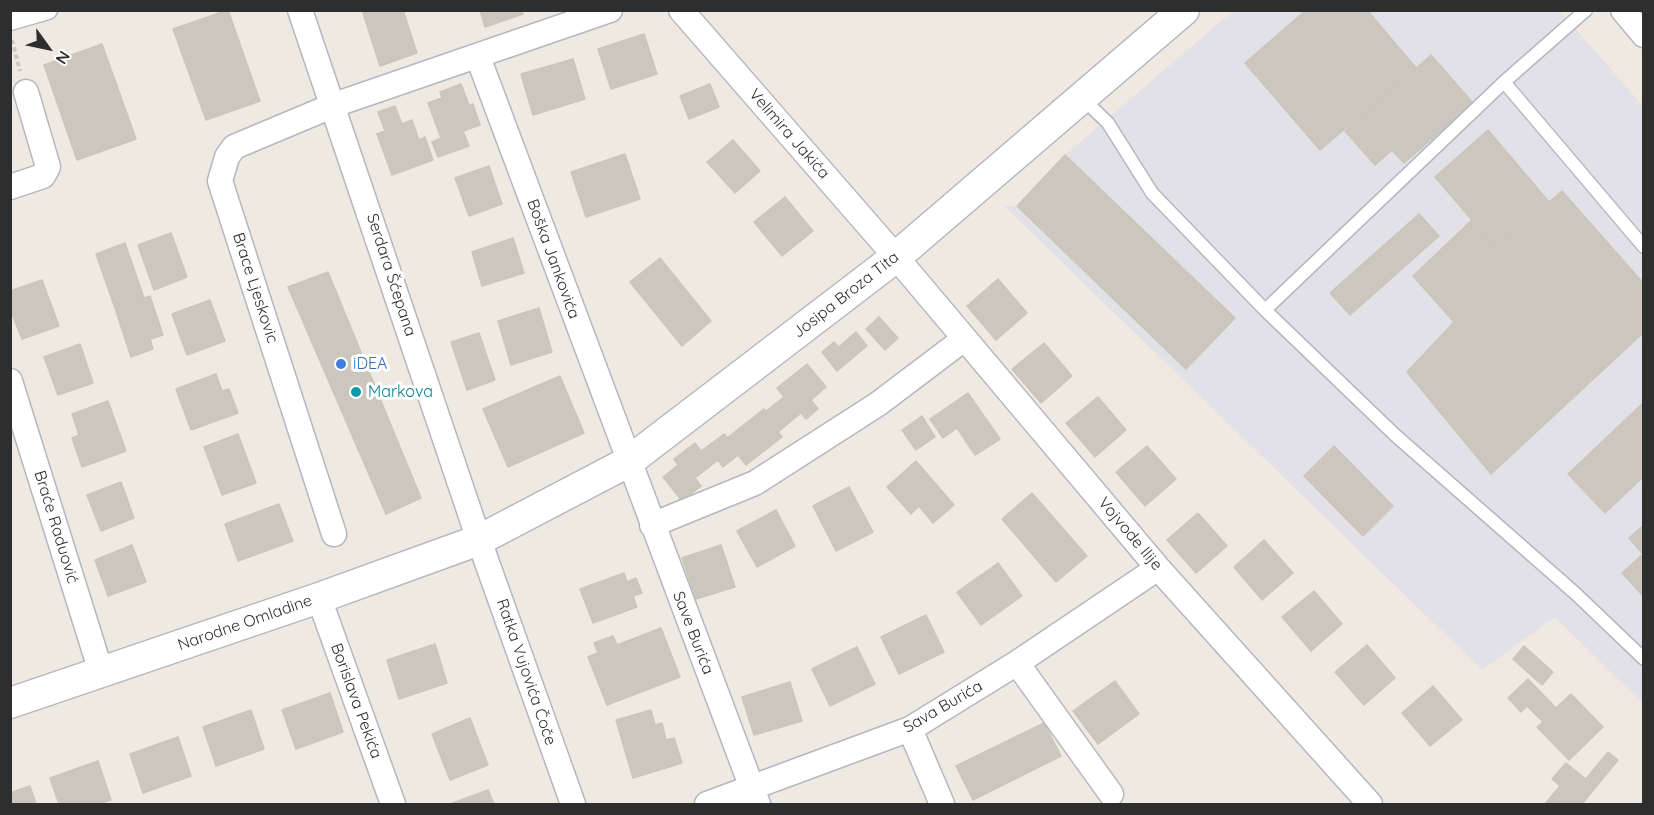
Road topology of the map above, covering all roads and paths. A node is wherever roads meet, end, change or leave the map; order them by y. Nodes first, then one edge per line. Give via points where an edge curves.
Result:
1 (48, 10) edge
2 (300, 10) edge
3 (610, 10) edge
4 (681, 10) edge
5 (1184, 10) edge
6 (1586, 10) edge
7 (1623, 10) edge
8 (10, 21) edge
9 (10, 35) edge
10 (1644, 35) edge
11 (478, 57) junction
12 (1504, 82) junction
13 (26, 92) joint
14 (1082, 98) junction
15 (334, 105) junction
16 (10, 187) edge
17 (1644, 247) edge
18 (896, 257) junction
19 (1266, 310) junction
20 (964, 339) junction
21 (10, 381) edge
22 (628, 462) junction
23 (652, 525) junction
24 (334, 534) dead end
25 (479, 540) junction
26 (1158, 568) junction
27 (319, 598) junction
28 (1644, 659) edge
29 (1017, 663) junction
30 (101, 672) junction
31 (10, 703) edge
32 (910, 729) junction
33 (1111, 794) dead end
34 (755, 796) edge
35 (393, 804) edge
36 (573, 804) edge
37 (707, 804) edge
38 (942, 804) edge
39 (1370, 804) edge

1 - 8 street
2 - 15 street, Serdara Šćepana
3 - 11 street
4 - 18 street, Velimira Jakića
5 - 14 street, Josipa Broza Tita
6 - 12 lane
7 - 10 street
9 - 13 path
11 - 15 street
11 - 22 street, Boška Jankovića
12 - 17 lane
12 - 19 lane
13 - 16 street via 48,167 43,176
14 - 18 street, Josipa Broza Tita
14 - 19 lane via 1108,123 1152,193
15 - 24 street, Brace Ljeskovic via 234,147 221,170 220,181
15 - 25 street, Serdara Šćepana
18 - 20 street, Vojvode Ilije
18 - 22 street, Josipa Broza Tita
19 - 28 lane via 1395,435
20 - 23 street via 878,404 755,483
20 - 26 street, Vojvode Ilije
21 - 30 street, Braće Raduović
22 - 23 street, Save Burića
22 - 25 street, Josipa Broza Tita
23 - 34 street, Save Burića
25 - 27 street, Narodne Omladine
25 - 36 street, Ratka Vujovića Čoče
26 - 29 street, Sava Burića
26 - 39 street, Vojvode Ilije
27 - 30 street, Narodne Omladine
27 - 35 street, Borislava Pekića
29 - 32 street, Sava Burića
29 - 33 street
30 - 31 street, Narodne Omladine
32 - 34 street, Sava Burića
32 - 38 street
34 - 37 street, Sava Burića

